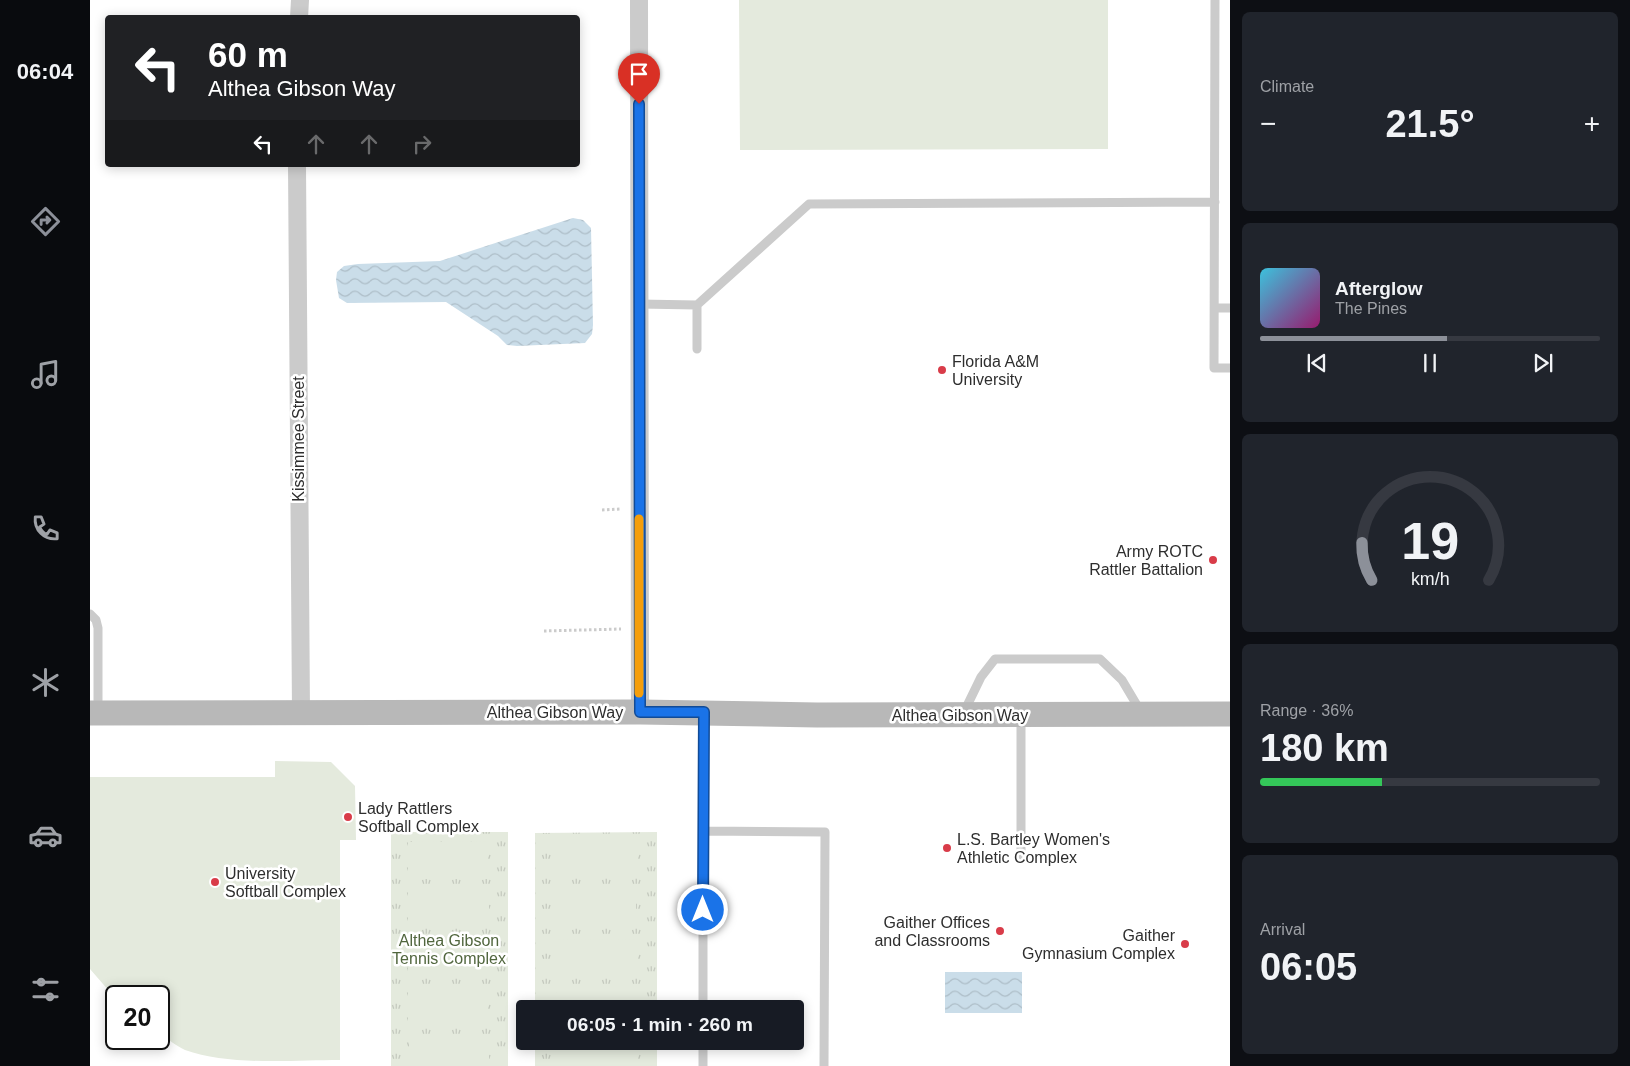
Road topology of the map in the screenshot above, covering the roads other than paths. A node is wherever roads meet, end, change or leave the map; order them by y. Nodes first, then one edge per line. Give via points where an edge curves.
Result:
1 (300, 0) edge
2 (639, 0) edge
3 (1215, 0) edge
4 (299, 15) edge
5 (297, 167) edge
6 (1215, 202) junction
7 (639, 304) junction
8 (697, 304) junction
9 (1215, 308) junction
10 (1230, 308) edge
11 (697, 349) dead end
12 (1230, 368) edge
13 (90, 614) edge
14 (301, 712) junction
15 (640, 712) junction
16 (704, 712) junction
17 (94, 713) edge
18 (962, 714) junction
19 (1020, 714) junction
20 (1143, 714) junction
21 (1230, 714) edge
22 (703, 831) junction
23 (1021, 857) dead end
24 (703, 1000) edge
25 (703, 1050) edge
26 (703, 1066) edge
27 (824, 1066) edge

1 - 4 street
2 - 7 street
3 - 6 lane
5 - 14 street, Kissimmee Street
6 - 8 lane via 809,204
6 - 9 lane
7 - 8 lane
7 - 15 street
8 - 11 lane
9 - 10 lane
9 - 12 lane via 1214,368
13 - 17 lane via 98,628
14 - 15 street, Althea Gibson Way
14 - 17 street, Althea Gibson Way
15 - 16 street, Althea Gibson Way
16 - 18 street, Althea Gibson Way
16 - 22 lane
18 - 19 street, Althea Gibson Way
18 - 20 lane via 995,659 1100,659 1122,680
19 - 20 street, Althea Gibson Way
19 - 23 lane
20 - 21 street, Althea Gibson Way
22 - 24 lane
22 - 27 lane via 825,832
25 - 26 lane

